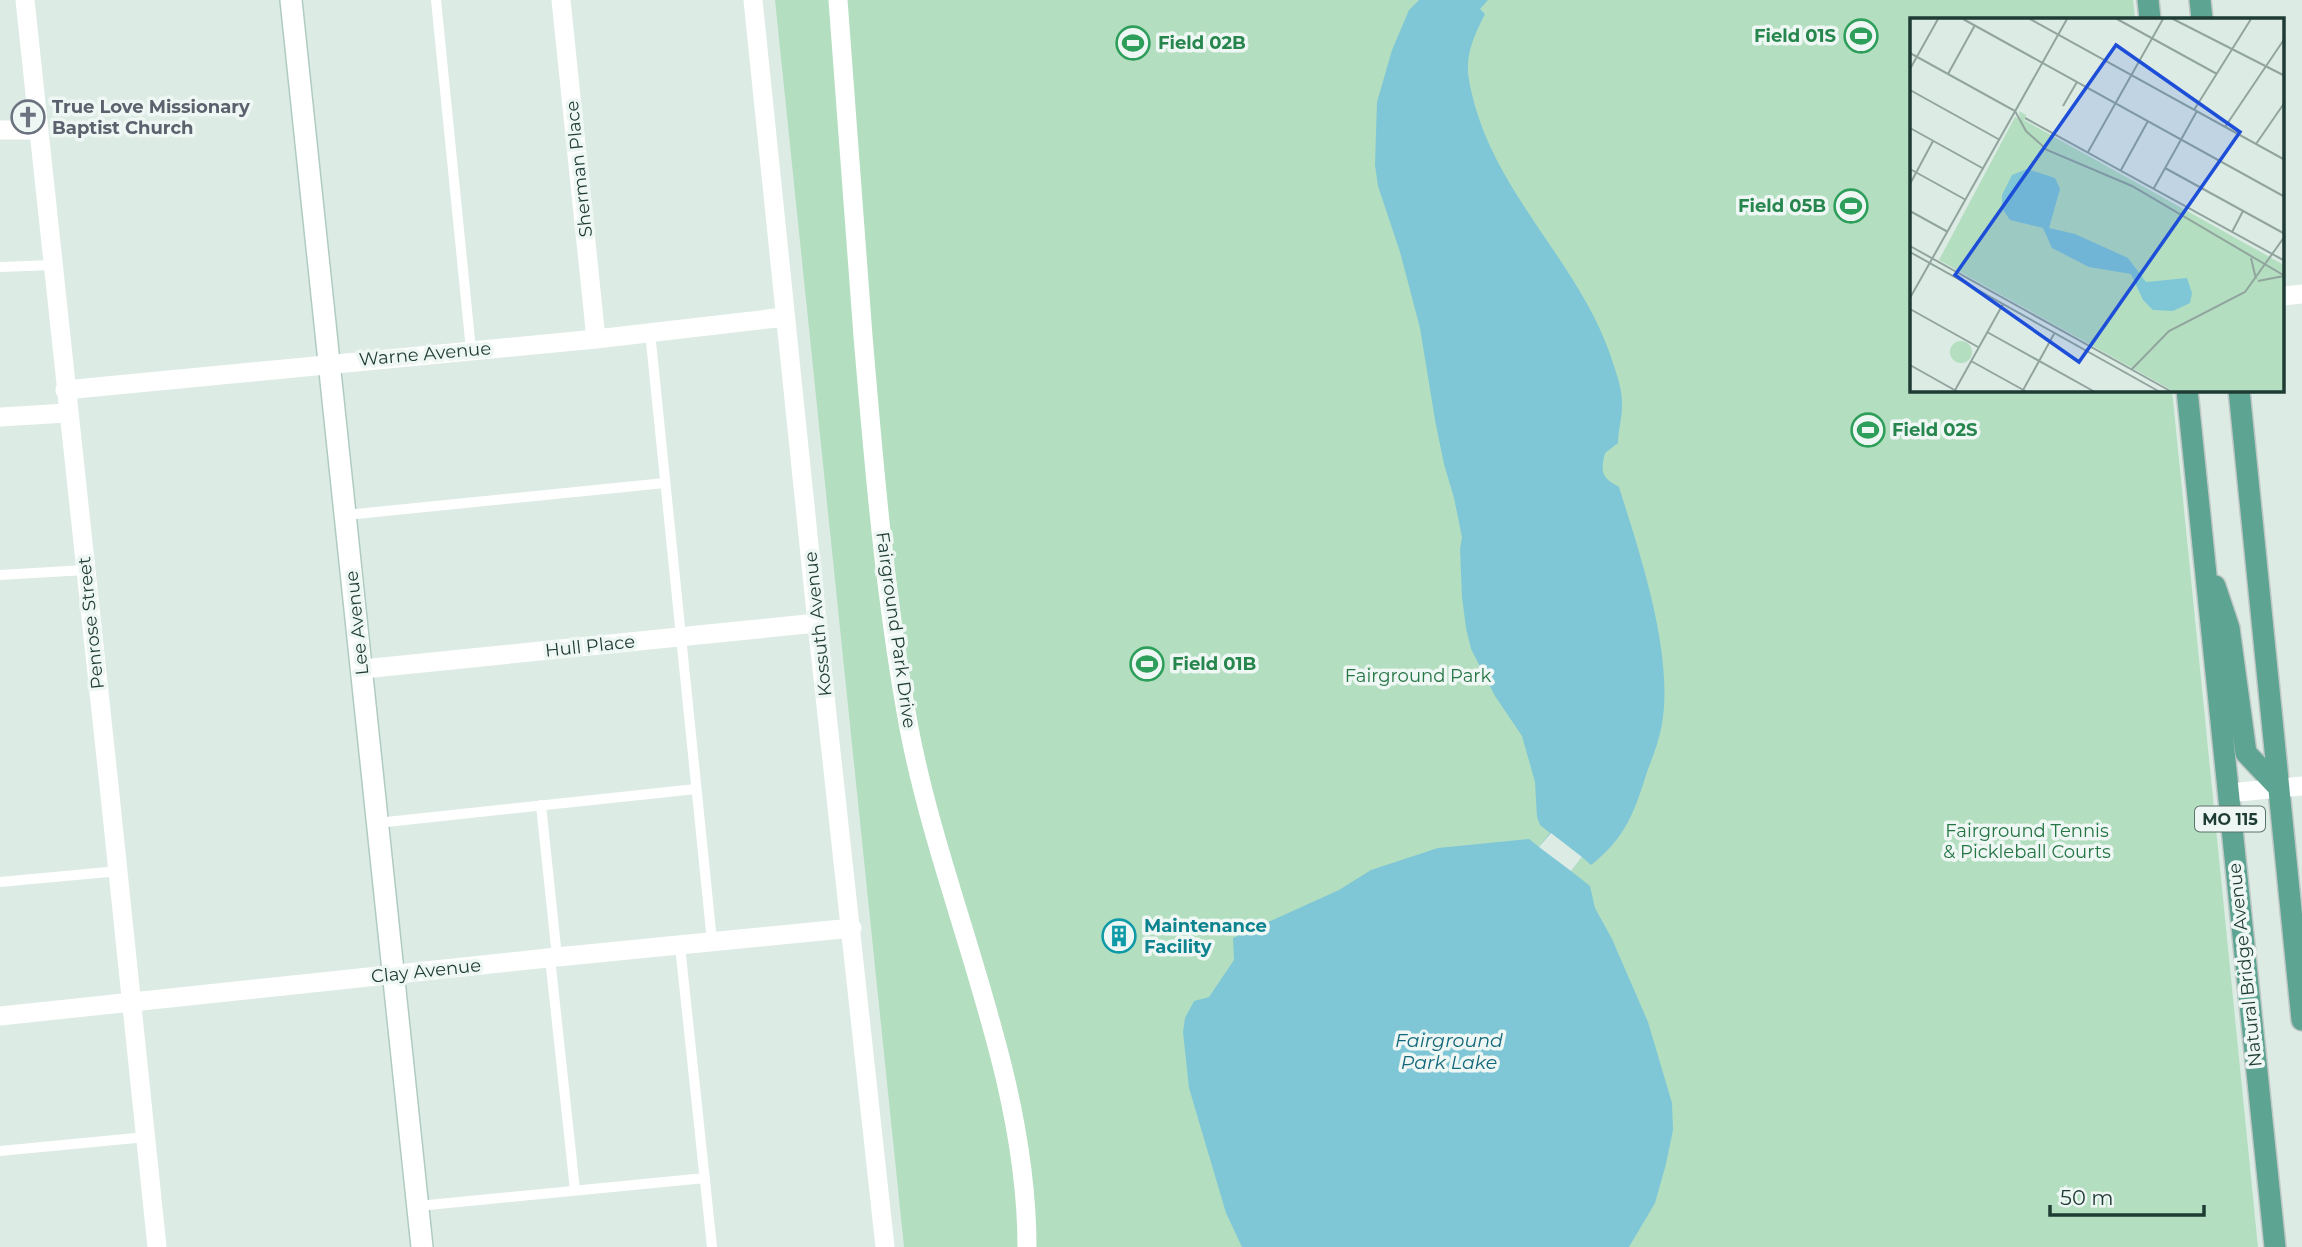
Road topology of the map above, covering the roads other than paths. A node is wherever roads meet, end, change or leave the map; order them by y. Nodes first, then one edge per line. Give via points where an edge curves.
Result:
1 (25, 0) edge
2 (291, 0) edge
3 (436, 0) edge
4 (561, 0) edge
5 (753, 0) edge
6 (838, 0) edge
7 (2148, 0) edge
8 (2200, 0) edge
9 (2150, 18) edge
10 (2202, 18) edge
11 (0, 130) edge
12 (38, 130) junction
13 (52, 265) junction
14 (0, 267) edge
15 (2302, 294) edge
16 (2284, 296) edge
17 (785, 317) junction
18 (650, 332) junction
19 (596, 339) junction
20 (471, 350) junction
21 (329, 363) junction
22 (65, 390) junction
23 (2187, 392) edge
24 (2239, 392) edge
25 (67, 413) junction
26 (0, 417) edge
27 (665, 483) junction
28 (346, 515) junction
29 (2203, 551) junction
30 (85, 570) junction
31 (0, 575) edge
32 (817, 623) junction
33 (680, 637) junction
34 (362, 670) junction
35 (2302, 786) edge
36 (2279, 788) junction
37 (696, 789) junction
38 (2228, 793) junction
39 (541, 805) junction
40 (376, 823) junction
41 (118, 871) junction
42 (0, 882) edge
43 (852, 928) junction
44 (712, 941) junction
45 (680, 946) junction
46 (554, 957) junction
47 (393, 974) junction
48 (133, 1003) junction
49 (0, 1016) edge
50 (2302, 1020) edge
51 (146, 1138) junction
52 (0, 1151) edge
53 (705, 1178) junction
54 (575, 1190) junction
55 (418, 1206) junction
56 (2271, 1215) junction
57 (157, 1247) edge
58 (422, 1247) edge
59 (712, 1247) edge
60 (886, 1247) edge
61 (1027, 1247) edge
62 (2275, 1247) edge
63 (2282, 1247) edge

1 - 12 street, Penrose Street
2 - 21 street, Lee Avenue
3 - 20 lane
4 - 19 street, Sherman Place
5 - 17 street, Kossuth Avenue
6 - 61 street, Fairground Park Drive via 874,475 892,620 910,730 1017,1131
7 - 9 main road
8 - 10 main road
11 - 12 street
12 - 13 street, Penrose Street
13 - 14 lane
13 - 22 street, Penrose Street
15 - 16 street
17 - 18 street, Warne Avenue
17 - 32 street, Kossuth Avenue
18 - 19 street, Warne Avenue
18 - 27 lane
19 - 20 street, Warne Avenue
20 - 21 street, Warne Avenue
21 - 22 street, Warne Avenue
21 - 28 street, Lee Avenue
22 - 25 street, Penrose Street
23 - 29 main road, Natural Bridge Avenue / MO 115
24 - 36 main road, MO 115
25 - 26 street
25 - 30 street, Penrose Street
27 - 28 lane
27 - 33 lane
28 - 34 street, Lee Avenue
29 - 36 main road via 2229,628 2246,753
29 - 38 main road, Natural Bridge Avenue / MO 115
30 - 31 lane
30 - 41 street, Penrose Street
32 - 33 street, Hull Place
32 - 43 street, Kossuth Avenue
33 - 34 street, Hull Place
33 - 37 lane
34 - 40 street, Lee Avenue
35 - 36 street
36 - 38 street
36 - 50 main road, MO 115
37 - 39 lane
37 - 44 lane
38 - 56 main road, Natural Bridge Avenue / MO 115
39 - 40 lane
39 - 46 lane
40 - 47 street, Lee Avenue
41 - 42 lane
41 - 48 street, Penrose Street
43 - 44 street, Clay Avenue
43 - 60 street, Kossuth Avenue
44 - 45 street, Clay Avenue
45 - 46 street, Clay Avenue
45 - 53 lane
46 - 47 street, Clay Avenue
46 - 54 lane
47 - 48 street, Clay Avenue
47 - 55 street, Lee Avenue
48 - 49 street, Clay Avenue
48 - 51 street, Penrose Street
51 - 52 lane
51 - 57 street, Penrose Street
53 - 54 lane
53 - 59 lane
54 - 55 lane
55 - 58 street, Lee Avenue
56 - 62 main road, Natural Bridge Avenue / MO 115
56 - 63 main road

